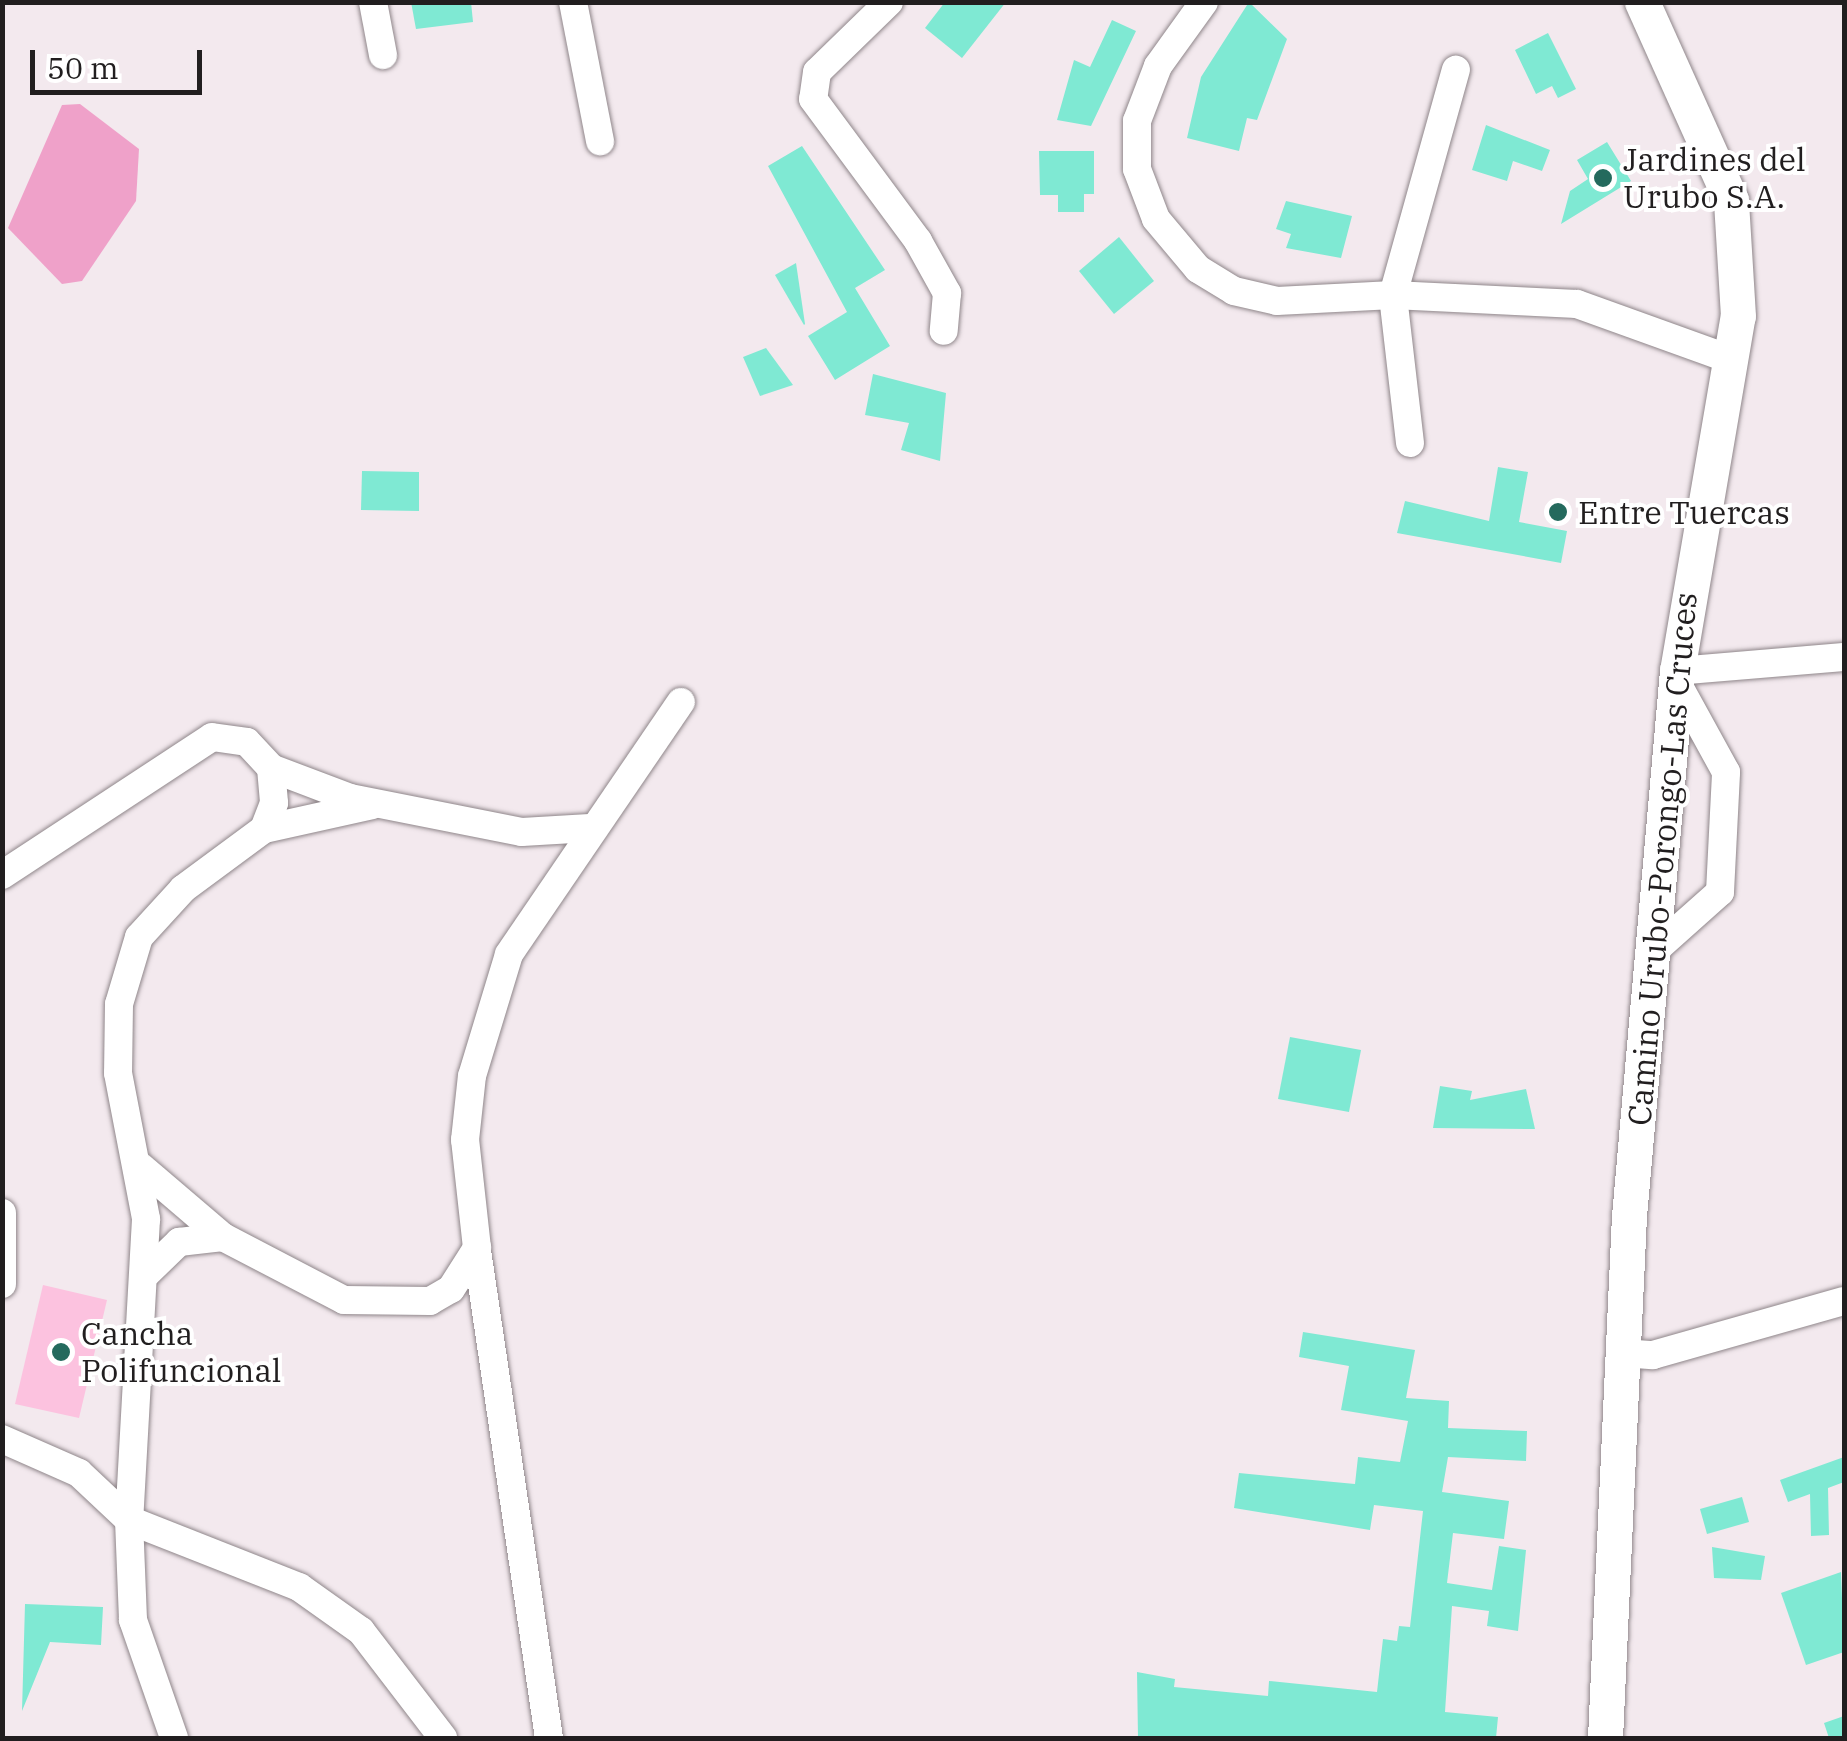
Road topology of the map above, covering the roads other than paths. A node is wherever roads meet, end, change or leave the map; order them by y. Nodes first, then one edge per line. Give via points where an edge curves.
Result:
1 (373, 2) edge
2 (573, 2) edge
3 (889, 2) edge
4 (1204, 2) edge
5 (1642, 2) edge
6 (383, 55) dead end
7 (1456, 70) dead end
8 (600, 141) dead end
9 (1392, 295) junction
10 (944, 331) dead end
11 (1730, 358) junction
12 (1410, 443) dead end
13 (1844, 657) edge
14 (1677, 677) junction
15 (681, 702) dead end
16 (271, 768) junction
17 (378, 804) junction
18 (590, 828) junction
19 (264, 829) junction
20 (2, 875) edge
21 (1655, 950) junction
22 (141, 1167) junction
23 (2, 1213) edge
24 (223, 1237) junction
25 (477, 1248) junction
26 (148, 1272) junction
27 (2, 1284) edge
28 (1844, 1301) edge
29 (1622, 1353) junction
30 (2, 1439) edge
31 (129, 1520) junction
32 (174, 1738) edge
33 (444, 1738) edge
34 (549, 1738) edge
35 (1604, 1738) edge

1 - 6 street
2 - 8 street
3 - 10 street via 817,72 813,98 918,241 946,293
4 - 9 street via 1158,66 1137,121 1137,168 1156,219 1198,269 1234,292 1277,302
5 - 11 main road, Camino Urubo-Porongo-Las Cruces via 1730,200 1739,263
7 - 9 street
9 - 11 street via 1577,304
9 - 12 street
11 - 14 main road, Camino Urubo-Porongo-Las Cruces
13 - 14 street
14 - 21 main road, Camino Urubo-Porongo-Las Cruces
14 - 21 street via 1726,772 1720,892
15 - 18 street
16 - 17 street
16 - 19 street via 274,802
16 - 20 street via 247,742 212,737
17 - 18 street via 522,832
17 - 19 street
18 - 25 street via 509,954 486,1016 466,1140
19 - 22 street via 183,889 139,937 119,1004 118,1073
21 - 29 main road, Camino Urubo-Porongo-Las Cruces
22 - 24 street
22 - 26 street
23 - 27 street
24 - 25 street via 344,1300 406,1306 451,1289
24 - 26 street via 179,1242
25 - 34 street
26 - 31 street
28 - 29 street via 1653,1355
29 - 35 main road, Camino Urubo-Porongo-Las Cruces
30 - 31 street via 79,1473
31 - 32 street via 133,1620
31 - 33 street via 300,1586 361,1631

